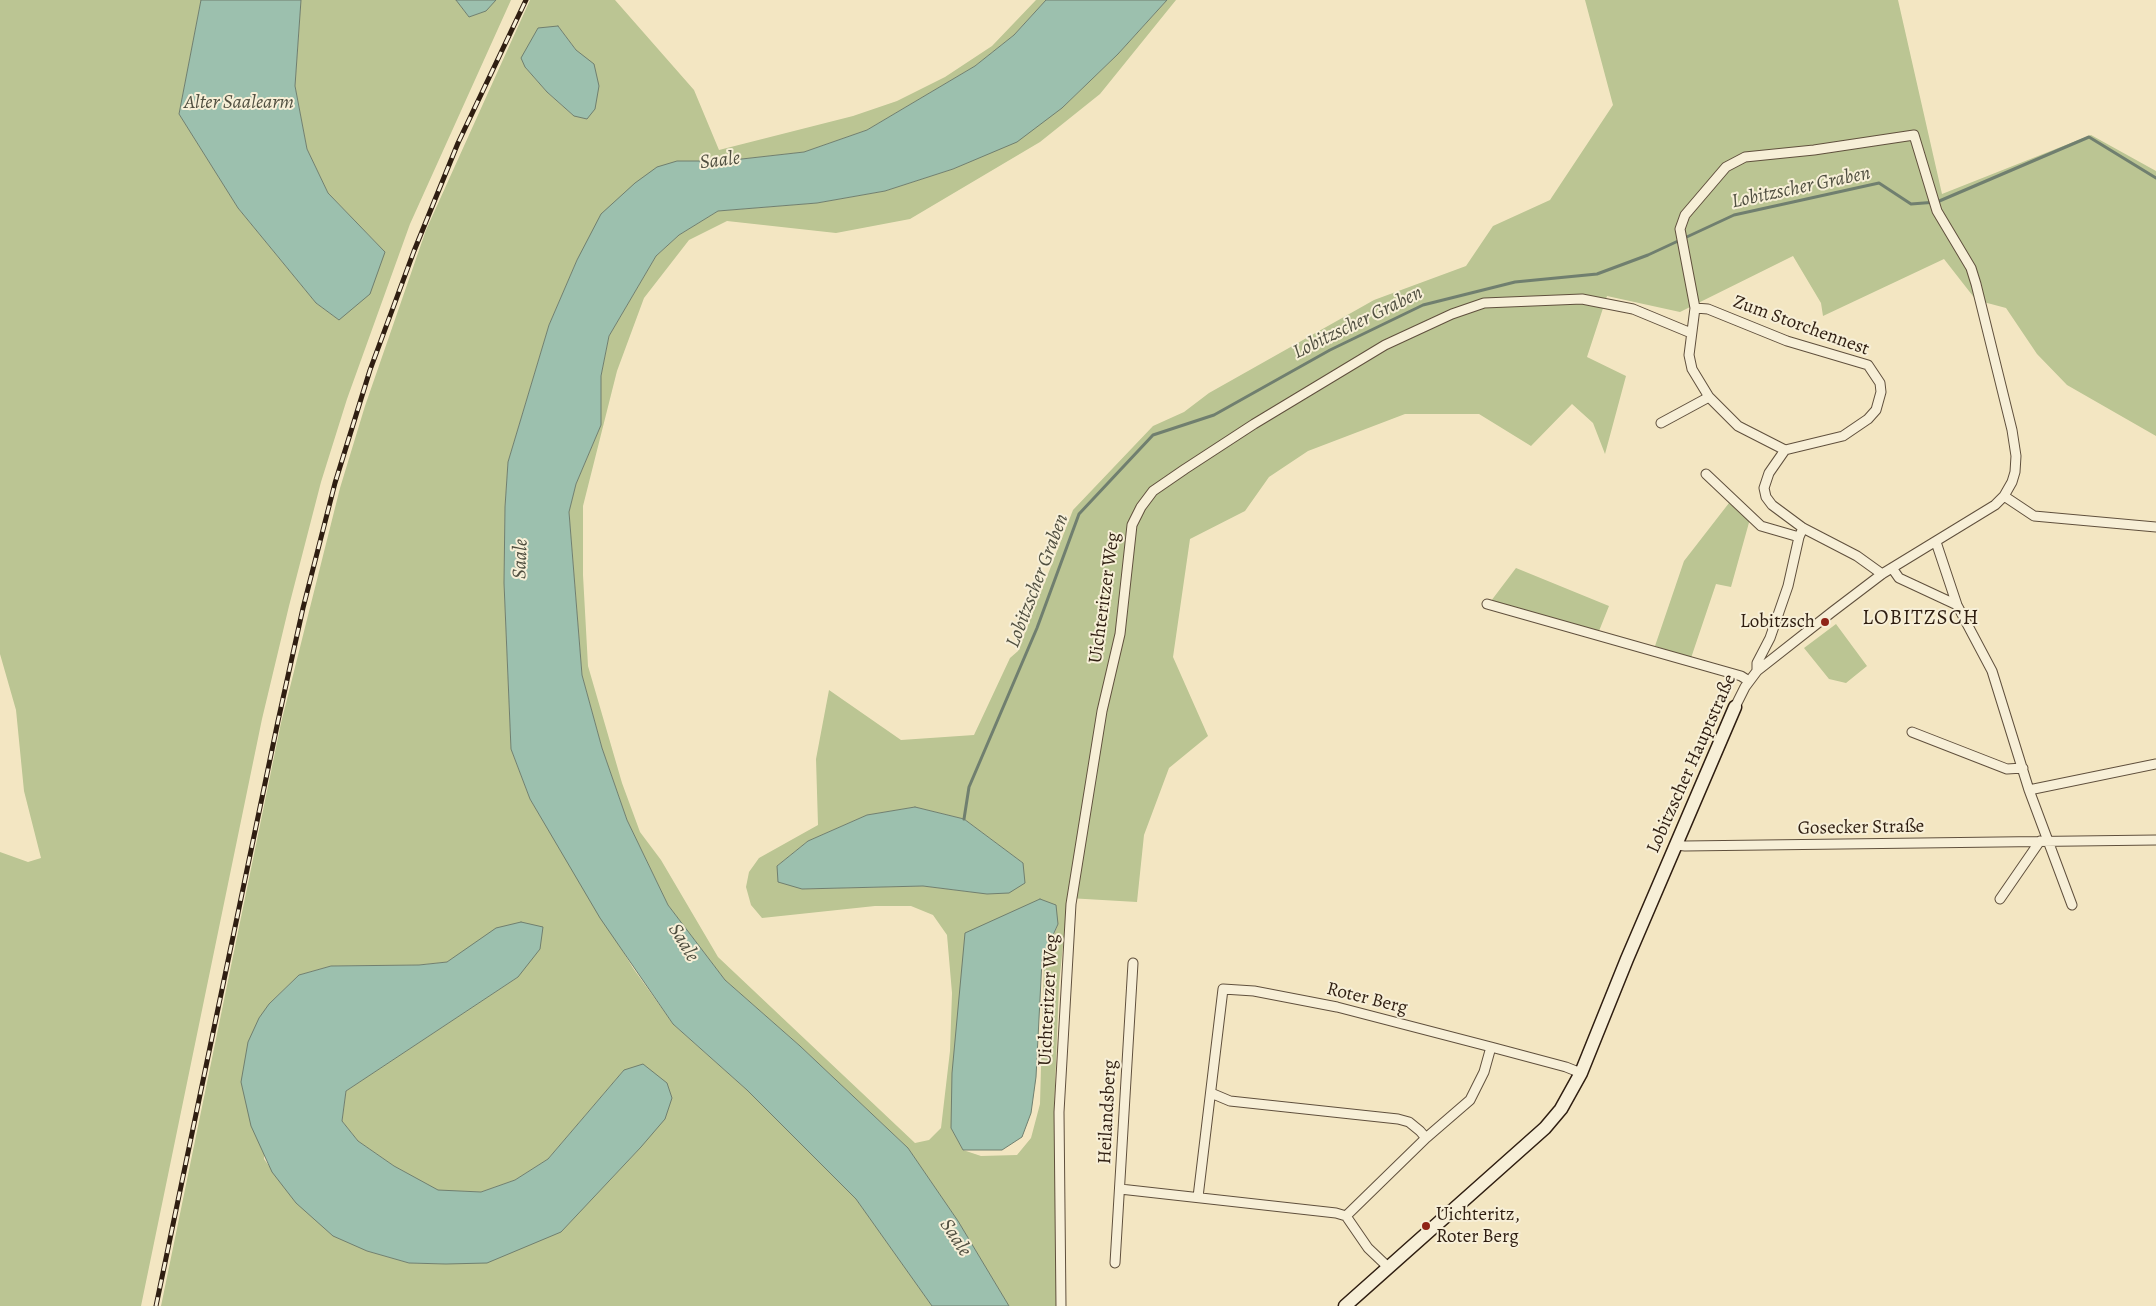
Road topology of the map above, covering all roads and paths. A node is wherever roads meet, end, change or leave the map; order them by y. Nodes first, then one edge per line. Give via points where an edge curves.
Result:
1 (1695, 308) junction
2 (1691, 333) junction
3 (1709, 397) junction
4 (1661, 423) dead end
5 (1786, 450) junction
6 (1706, 474) dead end
7 (2004, 496) junction
8 (2156, 527) edge
9 (1804, 528) junction
10 (1799, 537) junction
11 (1936, 542) junction
12 (1892, 568) junction
13 (1882, 574) junction
14 (1487, 604) dead end
15 (1957, 605) junction
16 (1757, 671) junction
17 (1747, 684) junction
18 (1735, 708) joint
19 (1912, 732) dead end
20 (2156, 764) edge
21 (2023, 768) junction
22 (2029, 790) junction
23 (2156, 840) edge
24 (2044, 841) junction
25 (1676, 845) junction
26 (2000, 899) dead end
27 (2072, 905) dead end
28 (1133, 964) dead end
29 (1491, 1047) junction
30 (1581, 1073) junction
31 (1211, 1093) junction
32 (1426, 1138) junction
33 (1120, 1189) junction
34 (1198, 1197) junction
35 (1346, 1216) junction
36 (1115, 1263) dead end
37 (1389, 1268) junction
38 (1061, 1306) edge
39 (1345, 1306) edge

1 - 2 street
1 - 5 street, Zum Storchennest via 1708,309 1786,341 1868,365 1880,383 1879,402 1868,419 1843,436
1 - 7 street, Lobitzscher Hauptstraße via 1681,223 1691,206 1726,167 1745,157 1914,135 1937,211 1971,268 2012,430 2016,472
2 - 3 street via 1689,354 1692,369
2 - 38 street, Uichteritzer Weg via 1633,309 1582,299 1484,303 1385,345 1185,469 1153,491 1141,507 1132,524 1120,634 1102,711 1071,904 1059,1112
3 - 4 street
3 - 5 street via 1738,426
5 - 9 street via 1769,473 1764,488 1766,497
6 - 10 street via 1762,526
7 - 8 street via 2034,516
7 - 11 street, Lobitzscher Hauptstraße via 1972,521
9 - 10 street
9 - 13 street via 1858,556
10 - 16 street via 1788,586 1770,638 1758,660
11 - 12 street, Lobitzscher Hauptstraße
11 - 15 street
12 - 13 street, Lobitzscher Hauptstraße
12 - 15 street via 1899,578
13 - 16 street, Lobitzscher Hauptstraße
14 - 17 street via 1741,676
15 - 21 street via 1992,671
16 - 17 street, Lobitzscher Hauptstraße
17 - 18 street, Lobitzscher Hauptstraße
18 - 25 street, Lobitzscher Hauptstraße
19 - 21 street via 2007,769
20 - 22 street
21 - 22 street
22 - 24 street
23 - 24 street, Gosecker Straße
24 - 25 street, Gosecker Straße
24 - 26 street
24 - 27 street
25 - 30 street, Lobitzscher Hauptstraße
28 - 33 street, Heilandsberg
29 - 30 street
29 - 31 street, Roter Berg via 1337,1007 1254,991 1223,989
29 - 32 street via 1484,1072 1470,1100
30 - 37 street, Lobitzscher Hauptstraße via 1566,1102 1546,1128
31 - 32 street via 1230,1101 1398,1119 1415,1126
31 - 34 street, Roter Berg
32 - 35 street
33 - 34 street
33 - 36 street, Heilandsberg
34 - 35 street
35 - 37 street via 1368,1248
37 - 39 street, Lobitzscher Hauptstraße

